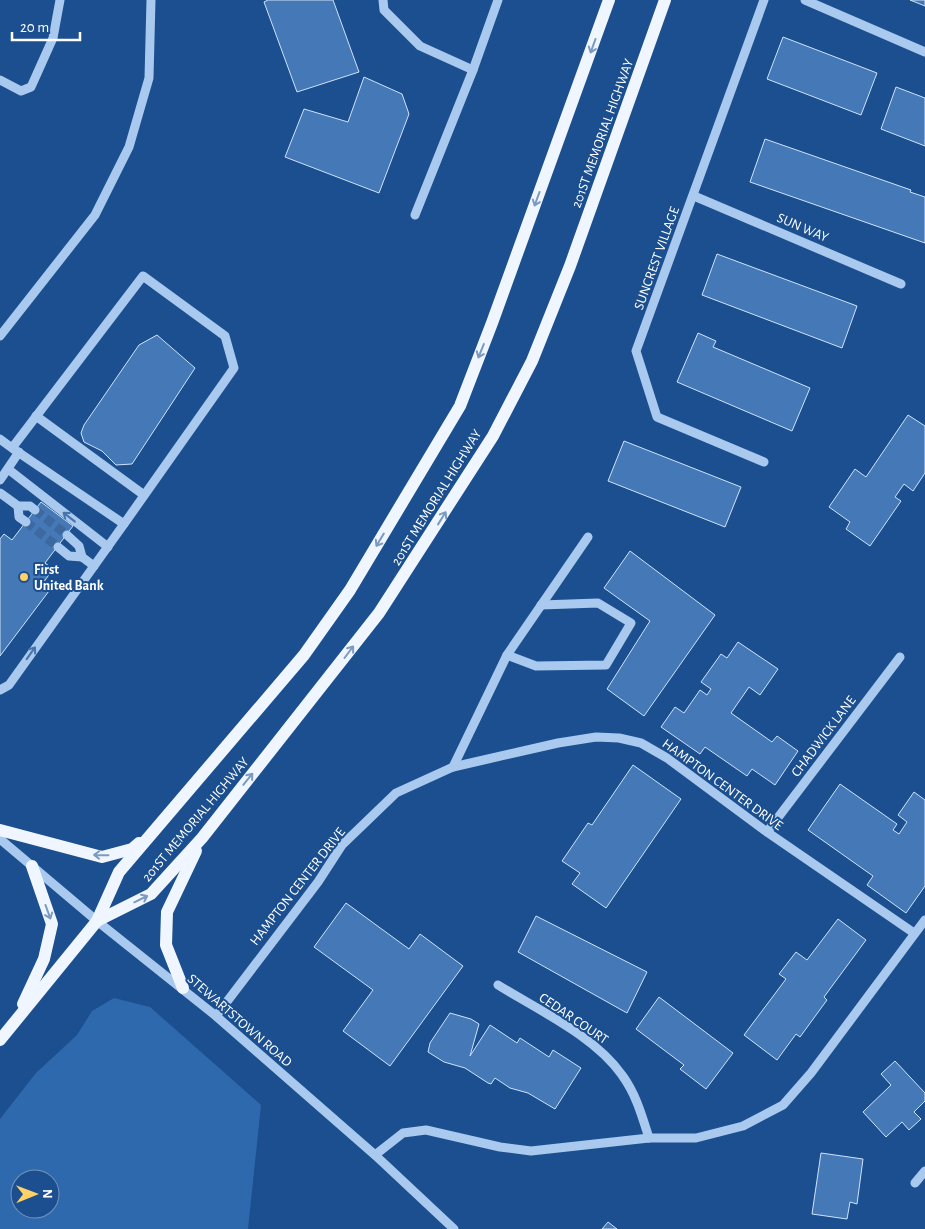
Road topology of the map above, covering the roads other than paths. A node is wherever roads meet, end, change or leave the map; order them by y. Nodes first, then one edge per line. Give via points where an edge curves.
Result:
1 (60, 0) edge
2 (151, 0) edge
3 (382, 0) edge
4 (498, 0) edge
5 (609, 0) edge
6 (665, 0) edge
7 (764, 0) edge
8 (806, 0) edge
9 (925, 52) edge
10 (472, 70) junction
11 (0, 80) edge
12 (694, 196) junction
13 (414, 215) dead end
14 (902, 284) dead end
15 (0, 336) edge
16 (36, 416) junction
17 (0, 439) edge
18 (16, 450) junction
19 (764, 462) dead end
20 (8, 469) junction
21 (0, 480) edge
22 (0, 493) edge
23 (144, 495) junction
24 (18, 506) junction
25 (35, 510) tunnel mouth
26 (26, 522) tunnel mouth
27 (124, 524) junction
28 (67, 535) tunnel mouth
29 (588, 537) dead end
30 (58, 547) tunnel mouth
31 (108, 547) junction
32 (82, 557) junction
33 (94, 566) junction
34 (541, 605) junction
35 (507, 655) junction
36 (900, 657) dead end
37 (0, 690) edge
38 (454, 766) junction
39 (170, 814) junction
40 (0, 830) edge
41 (767, 832) junction
42 (202, 838) junction
43 (0, 839) edge
44 (32, 866) junction
45 (925, 920) edge
46 (97, 921) junction
47 (914, 933) junction
48 (498, 985) dead end
49 (183, 988) junction
50 (216, 1016) junction
51 (14, 1023) junction
52 (0, 1040) edge
53 (650, 1138) junction
54 (375, 1155) junction
55 (925, 1171) edge
56 (914, 1183) dead end
57 (454, 1229) edge

1 - 11 street via 53,38 31,87 21,91
2 - 15 street via 149,78 129,146 95,215
3 - 10 street via 384,10 420,46
4 - 10 street
5 -> 39 main road, 201ST MEMORIAL HIGHWAY via 460,406 350,590 304,655
42 -> 6 main road, 201ST MEMORIAL HIGHWAY via 379,613 515,398 570,266
7 - 12 street, SUNCREST VILLAGE
8 - 9 street
10 - 13 street
12 - 14 street, SUN WAY
12 - 19 street, SUNCREST VILLAGE via 636,351 657,416
16 - 18 street
16 - 23 street
16 - 23 street via 143,276 225,336 234,368
17 - 18 street
18 - 20 street
18 - 27 street
20 - 21 street
31 -> 20 street
22 - 24 street
23 - 27 street
24 - 25 street via 30,506
24 - 26 street via 19,518
27 - 31 street
28 - 32 street via 79,546
29 - 34 street
30 - 32 street via 69,556
31 - 33 street
32 - 33 street
37 -> 33 street via 9,685
34 - 35 street
34 - 35 street via 598,603 631,623 606,665 536,666
35 - 38 street
36 - 41 street, CHADWICK LANE
38 - 41 street, HAMPTON CENTER DRIVE via 558,743 596,737 619,738 641,743 667,758
38 - 50 street, HAMPTON CENTER DRIVE via 396,793 342,846
39 -> 40 main road via 132,849 102,857
39 - 46 main road, 201ST MEMORIAL HIGHWAY via 119,872
41 - 47 street, HAMPTON CENTER DRIVE
46 -> 42 main road, 201ST MEMORIAL HIGHWAY via 151,894
42 - 49 main road via 166,912 166,945
43 - 44 street, STEWARTSTOWN ROAD
44 - 46 street, STEWARTSTOWN ROAD
44 -> 51 main road via 52,924 44,959
45 - 47 street
46 - 49 street, STEWARTSTOWN ROAD
46 - 51 main road, 201ST MEMORIAL HIGHWAY
47 - 53 street via 784,1105 743,1126 696,1138
48 - 53 street, CEDAR COURT via 577,1034 604,1055 622,1074 636,1099
49 - 50 street, STEWARTSTOWN ROAD
50 - 54 street, STEWARTSTOWN ROAD
51 - 52 main road, 201ST MEMORIAL HIGHWAY
53 - 54 street via 531,1151 426,1130 403,1133
54 - 57 street, STEWARTSTOWN ROAD
55 - 56 street

